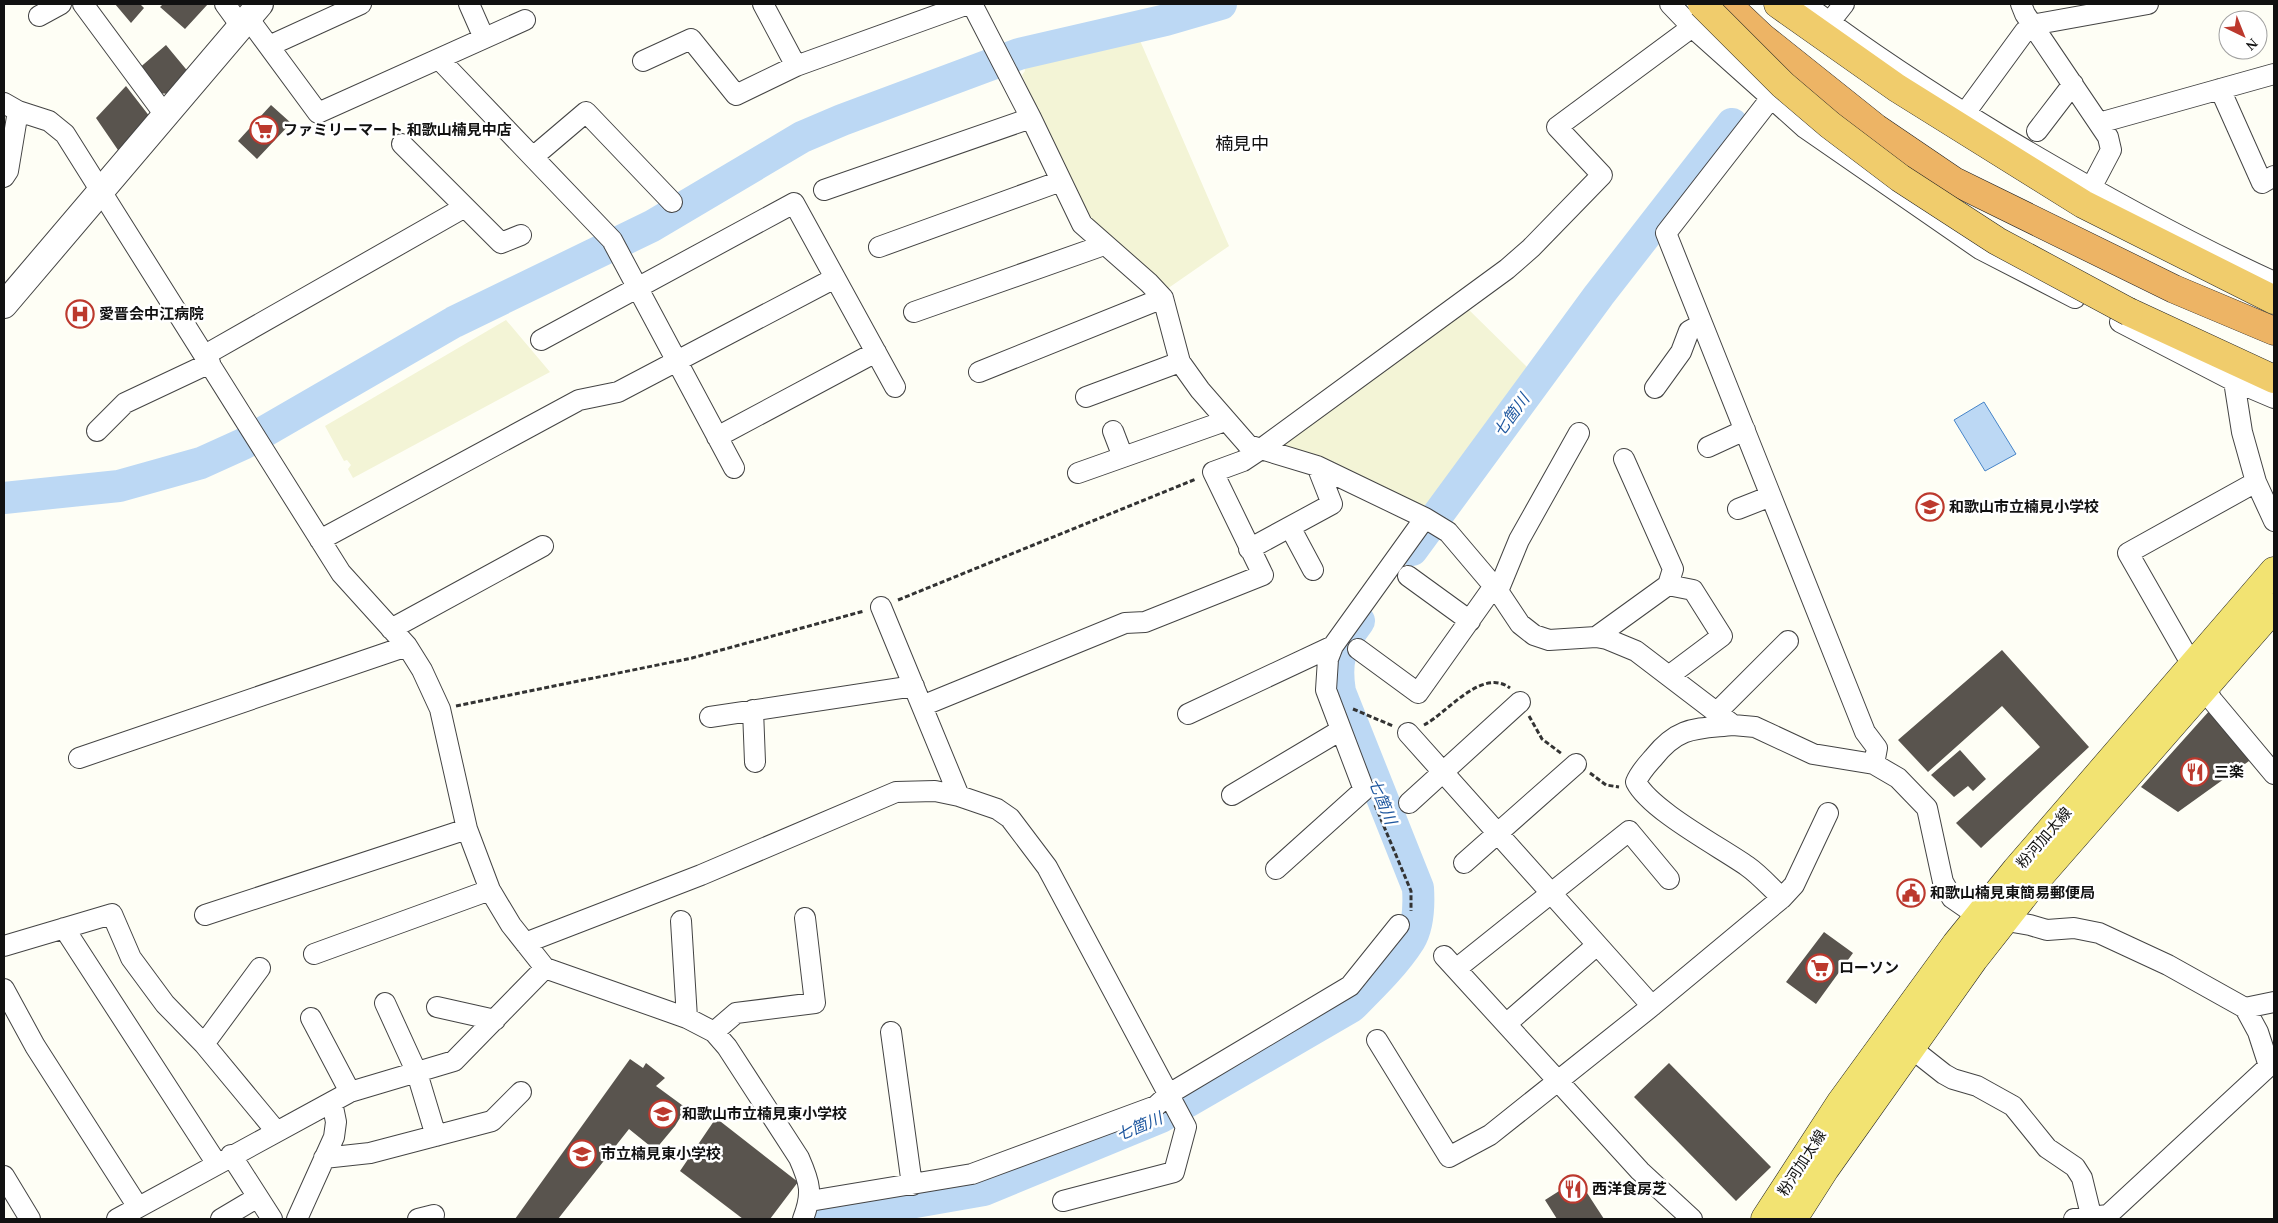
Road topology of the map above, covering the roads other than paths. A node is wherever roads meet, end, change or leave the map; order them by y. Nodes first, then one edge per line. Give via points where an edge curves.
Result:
1 (61, 4) edge
2 (83, 4) edge
3 (225, 4) edge
4 (361, 4) edge
5 (469, 4) edge
6 (763, 4) edge
7 (968, 4) edge
8 (972, 4) edge
9 (1670, 4) edge
10 (1725, 4) edge
11 (1749, 4) edge
12 (1778, 4) edge
13 (1805, 4) edge
14 (1844, 4) edge
15 (2022, 4) edge
16 (2148, 4) edge
17 (1697, 15) edge
18 (39, 16) dead end
19 (250, 16) edge
20 (525, 20) dead end
21 (1829, 22) junction
22 (2032, 25) junction
23 (484, 38) junction
24 (269, 46) junction
25 (440, 58) junction
26 (643, 60) dead end
27 (796, 66) junction
28 (2274, 74) edge
29 (2072, 84) junction
30 (2220, 89) junction
31 (1771, 98) junction
32 (11, 107) edge
33 (1965, 113) junction
34 (165, 115) junction
35 (1031, 118) junction
36 (2099, 123) junction
37 (2037, 131) dead end
38 (402, 144) dead end
39 (533, 157) junction
40 (2274, 176) edge
41 (4, 177) edge
42 (1061, 181) junction
43 (2091, 188) junction
44 (101, 190) junction
45 (824, 190) dead end
46 (672, 202) dead end
47 (465, 208) junction
48 (521, 234) dead end
49 (1104, 245) junction
50 (878, 247) dead end
51 (2099, 254) junction
52 (836, 278) junction
53 (2274, 282) edge
54 (638, 288) junction
55 (1163, 298) junction
56 (2274, 300) edge
57 (4, 305) edge
58 (914, 312) dead end
59 (1702, 324) junction
60 (2274, 331) edge
61 (541, 340) dead end
62 (876, 352) junction
63 (207, 359) junction
64 (677, 361) junction
65 (1180, 362) junction
66 (979, 372) dead end
67 (2274, 379) edge
68 (2234, 381) junction
69 (895, 386) dead end
70 (1655, 388) dead end
71 (1086, 397) dead end
72 (2274, 398) edge
73 (1225, 421) junction
74 (1745, 430) junction
75 (97, 431) dead end
76 (1114, 431) dead end
77 (1579, 433) dead end
78 (717, 437) junction
79 (1708, 447) dead end
80 (1261, 449) junction
81 (1123, 457) junction
82 (1624, 459) dead end
83 (1317, 466) junction
84 (734, 468) dead end
85 (1078, 473) dead end
86 (2256, 482) junction
87 (1771, 496) junction
88 (1738, 509) dead end
89 (2274, 521) edge
90 (1431, 522) junction
91 (1290, 527) junction
92 (320, 540) junction
93 (543, 546) dead end
94 (1249, 549) junction
95 (1313, 570) dead end
96 (2274, 571) edge
97 (1408, 576) dead end
98 (1668, 585) junction
99 (1496, 589) junction
100 (881, 607) road end
101 (2274, 608) edge
102 (1470, 621) junction
103 (391, 629) junction
104 (1596, 637) junction
105 (1788, 641) dead end
106 (407, 646) junction
107 (1333, 646) junction
108 (1358, 649) dead end
109 (1670, 675) junction
110 (2199, 676) junction
111 (914, 686) junction
112 (1520, 702) dead end
113 (922, 706) junction
114 (754, 710) junction
115 (1716, 713) junction
116 (1188, 714) dead end
117 (710, 717) dead end
118 (1733, 725) junction
119 (1341, 730) junction
120 (1408, 733) dead end
121 (79, 758) dead end
122 (754, 762) dead end
123 (1576, 764) dead end
124 (1874, 764) junction
125 (1443, 772) junction
126 (2274, 774) edge
127 (1232, 795) dead end
128 (959, 796) junction
129 (1409, 803) dead end
130 (1828, 813) dead end
131 (467, 829) junction
132 (1498, 834) junction
133 (1464, 863) dead end
134 (1276, 869) dead end
135 (1669, 879) dead end
136 (490, 890) junction
137 (1550, 893) junction
138 (1782, 898) junction
139 (204, 915) dead end
140 (1978, 916) junction
141 (805, 918) dead end
142 (2005, 920) junction
143 (681, 921) dead end
144 (1404, 921) road end
145 (64, 928) junction
146 (525, 943) junction
147 (4, 946) edge
148 (1597, 946) junction
149 (314, 954) dead end
150 (260, 968) dead end
151 (545, 968) junction
152 (4, 989) edge
153 (2274, 1002) edge
154 (385, 1003) dead end
155 (1652, 1006) junction
156 (437, 1007) dead end
157 (2245, 1008) junction
158 (311, 1018) dead end
159 (687, 1018) junction
160 (495, 1020) junction
161 (1506, 1024) junction
162 (714, 1032) junction
163 (891, 1032) dead end
164 (1377, 1040) dead end
165 (204, 1044) junction
166 (1911, 1048) junction
167 (417, 1073) junction
168 (1557, 1080) junction
169 (350, 1092) junction
170 (521, 1092) dead end
171 (332, 1102) junction
172 (1174, 1105) junction
173 (276, 1130) junction
174 (436, 1136) junction
175 (324, 1158) junction
176 (224, 1159) junction
177 (4, 1176) edge
178 (912, 1185) junction
179 (258, 1197) junction
180 (1063, 1201) dead end
181 (138, 1208) junction
182 (806, 1210) edge
183 (2083, 1217) edge
184 (30, 1219) edge
185 (117, 1219) edge
186 (221, 1219) edge
187 (272, 1219) edge
188 (297, 1219) edge
189 (1692, 1219) edge
190 (1765, 1219) edge
191 (1793, 1219) edge

1 - 18 street
2 - 34 street
3 - 19 street
4 - 24 street
5 - 23 street
6 - 27 street
7 - 27 street
8 - 35 street
9 - 17 street
10 - 17 street
10 - 51 highway via 1876,128 1954,181
11 - 51 highway via 1840,81 1956,164
12 - 56 highway via 1897,88 2083,204
13 - 21 street
14 - 21 street
15 - 22 street
16 - 22 street
17 - 31 street
17 - 67 highway, bridge via 1830,125 1900,178 1997,241 2129,312
17 - 80 street via 1557,127 1602,175 1531,248 1507,269
19 - 24 street
19 - 34 street
20 - 23 street
21 - 33 street
22 - 29 street
22 - 33 street
23 - 25 street
24 - 25 street via 318,113
25 - 39 street
26 - 27 street via 691,39 736,95
28 - 30 street
29 - 36 street
29 - 37 street
30 - 36 street
30 - 40 street via 2262,183
31 - 59 street via 1666,233
31 - 68 street via 1805,128 1980,249
32 - 41 street via 8,171
32 - 44 street via 49,121 65,134
33 - 43 street
34 - 44 street
35 - 42 street
35 - 45 street
36 - 43 street via 2112,150
38 - 47 street
39 - 46 street via 586,112
39 - 54 street via 615,247
42 - 49 street via 1082,224
42 - 50 street
43 - 53 street via 2215,255
44 - 57 street
44 - 63 street
47 - 48 street via 500,243
47 - 63 street
49 - 55 street
49 - 58 street
51 - 60 highway
52 - 54 street via 794,203
52 - 62 street
52 - 64 street
54 - 61 street
54 - 64 street
55 - 65 street
55 - 66 street
59 - 70 street via 1689,332 1681,352
59 - 74 street
62 - 69 street
62 - 78 street
63 - 75 street via 125,403
63 - 92 street
64 - 78 street
64 - 92 street via 618,392 579,400
65 - 71 street
65 - 73 street
68 - 72 street
68 - 86 street via 2242,432
73 - 80 street via 1248,445
73 - 81 street
74 - 79 street
74 - 87 street
76 - 81 street
77 - 99 street via 1519,540
78 - 84 street
80 - 83 street
80 - 94 street via 1243,461 1213,472
81 - 85 street
82 - 98 street via 1673,569
83 - 90 street
83 - 91 street via 1332,504
86 - 89 street
86 - 110 street via 2128,553
87 - 88 street
87 - 124 street via 1865,732 1878,748
90 - 99 street via 1448,532
90 - 107 street
91 - 94 street
91 - 95 street
92 - 103 street via 341,573
93 - 103 street
94 - 113 street via 1262,575 1145,622 1125,623
96 - 110 main road, 粉河加太線
97 - 102 street
98 - 104 street
98 - 109 street via 1692,590 1722,636
99 - 102 street
99 - 104 street via 1520,624 1534,635 1549,640
100 - 111 street
101 - 110 main road, 粉河加太線
102 - 108 street via 1418,693
103 - 106 street
104 - 109 street via 1636,651
105 - 115 street
106 - 121 street
106 - 131 street via 440,709
107 - 116 street
107 - 119 street via 1328,659 1326,690
109 - 115 street
110 - 126 street via 2212,700
110 - 140 main road, 粉河加太線
110 - 142 main road, 粉河加太線
111 - 113 street
111 - 114 street
112 - 125 street
113 - 128 street
114 - 117 street
114 - 122 street
115 - 118 street
118 - 124 street via 1755,727 1813,754
118 - 138 street via 1678,734 1664,744 1636,782 1659,808 1750,868
119 - 127 street
119 - 134 street via 1364,790
120 - 125 street
123 - 132 street
124 - 140 street via 1898,778 1927,808 1943,882 1952,898
125 - 129 street
125 - 132 street
128 - 146 street via 935,791 896,792 701,875
128 - 172 street via 997,809 1010,818 1047,867
130 - 138 street via 1794,885
131 - 136 street
131 - 139 street
132 - 133 street
132 - 137 street
135 - 137 street via 1629,831
136 - 146 street
136 - 149 street
137 - 148 street
137 - 161 street via 1450,963
138 - 155 street
140 - 142 street
140 - 190 main road, 粉河加太線 via 1841,1102
141 - 162 street via 815,1003 736,1013
142 - 157 street via 2046,930 2074,928 2099,933 2168,965
142 - 166 main road, 粉河加太線
143 - 159 street
144 - 172 street via 1350,986
145 - 147 street
145 - 165 street via 112,914 131,958 165,1004
145 - 176 street
146 - 151 street
148 - 155 street
148 - 161 street
150 - 165 street
151 - 159 street
151 - 160 street
152 - 181 street via 35,1046
153 - 157 street
154 - 167 street
155 - 168 street
156 - 160 street
157 - 183 street via 2258,1032 2269,1066 2108,1215
158 - 169 street
159 - 162 street
160 - 167 street via 454,1061
161 - 168 street
162 - 182 street via 799,1158 808,1178
163 - 178 street
164 - 168 street via 1449,1158 1490,1135
165 - 173 street
166 - 183 street via 1944,1074 1977,1086 2013,1106 2047,1148 2075,1168 2082,1178
166 - 191 main road, 粉河加太線
167 - 169 street
167 - 174 street
168 - 189 street via 1640,1171
169 - 171 street
170 - 174 street via 492,1121
171 - 173 street
171 - 175 street via 336,1122 334,1137
172 - 178 street via 1156,1106 972,1174
172 - 180 street via 1186,1127 1174,1172
173 - 176 street
174 - 175 street via 370,1153
175 - 188 street
176 - 179 street
176 - 181 street
177 - 184 street
178 - 182 street
179 - 186 street
179 - 187 street
181 - 185 street

